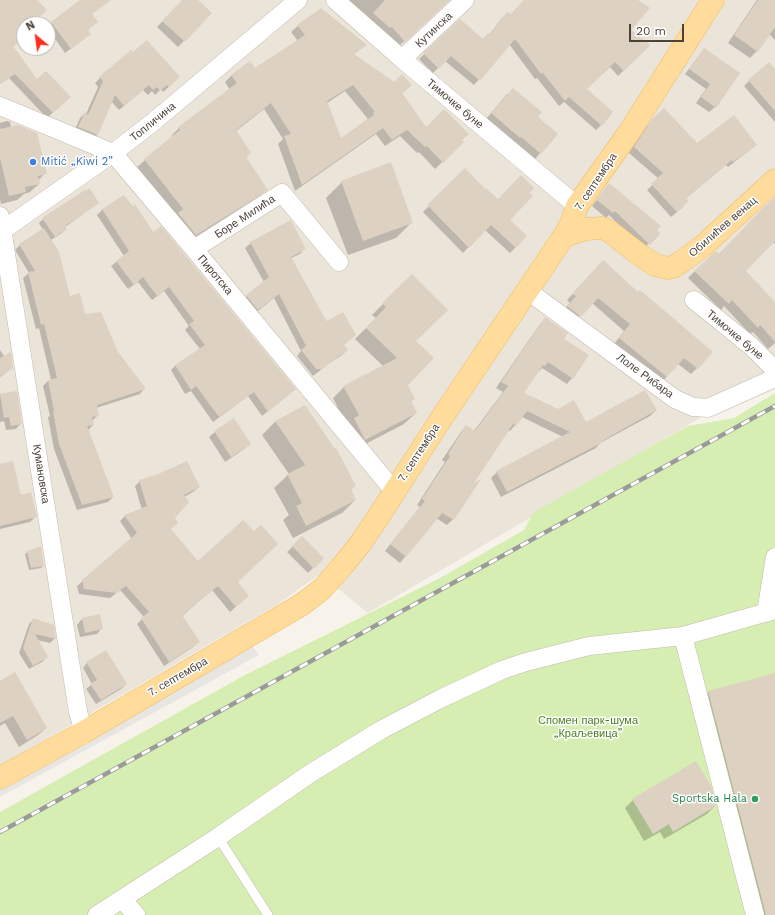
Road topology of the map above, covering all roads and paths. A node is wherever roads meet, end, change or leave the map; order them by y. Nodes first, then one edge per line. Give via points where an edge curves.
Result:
1 (298, 0) edge
2 (335, 0) edge
3 (465, 0) edge
4 (713, 0) edge
5 (402, 59) junction
6 (0, 106) edge
7 (113, 153) junction
8 (775, 180) edge
9 (577, 206) junction
10 (1, 226) edge
11 (564, 236) junction
12 (194, 249) junction
13 (339, 262) dead end
14 (528, 291) junction
15 (694, 300) dead end
16 (775, 370) edge
17 (775, 378) edge
18 (394, 491) junction
19 (775, 558) edge
20 (770, 612) edge
21 (682, 636) junction
22 (84, 732) junction
23 (0, 778) edge
24 (218, 837) junction
25 (122, 899) junction
26 (98, 915) edge
27 (136, 915) edge
28 (268, 915) edge
29 (755, 915) edge

1 - 7 street, Топличина
2 - 5 street, Тимочке буне
3 - 5 street, Кутинска
4 - 9 main road, 7. септембра via 650,100
5 - 9 street, Тимочке буне
6 - 7 street, Пиротска
7 - 10 street, Топличина
7 - 12 street, Пиротска
8 - 11 main road, Обилићев венац via 702,246 681,262 668,268 650,262 602,228 586,229
9 - 11 main road, 7. септембра
10 - 22 street, Кумановска via 78,712
11 - 14 main road, 7. септембра
12 - 13 street, Боре Милића via 282,193
12 - 18 street, Пиротска
14 - 17 street, Лоле Рибара via 675,399 693,407 708,408
14 - 18 main road, 7. септембра
15 - 16 street, Тимочке буне via 751,346
18 - 22 main road, 7. септембра via 360,544 322,589 270,623
19 - 20 street
20 - 21 street
21 - 24 street via 589,646 502,670 381,730 311,773
21 - 29 street
22 - 23 main road, 7. септембра
24 - 25 street
24 - 28 lane
25 - 26 street
25 - 27 street

